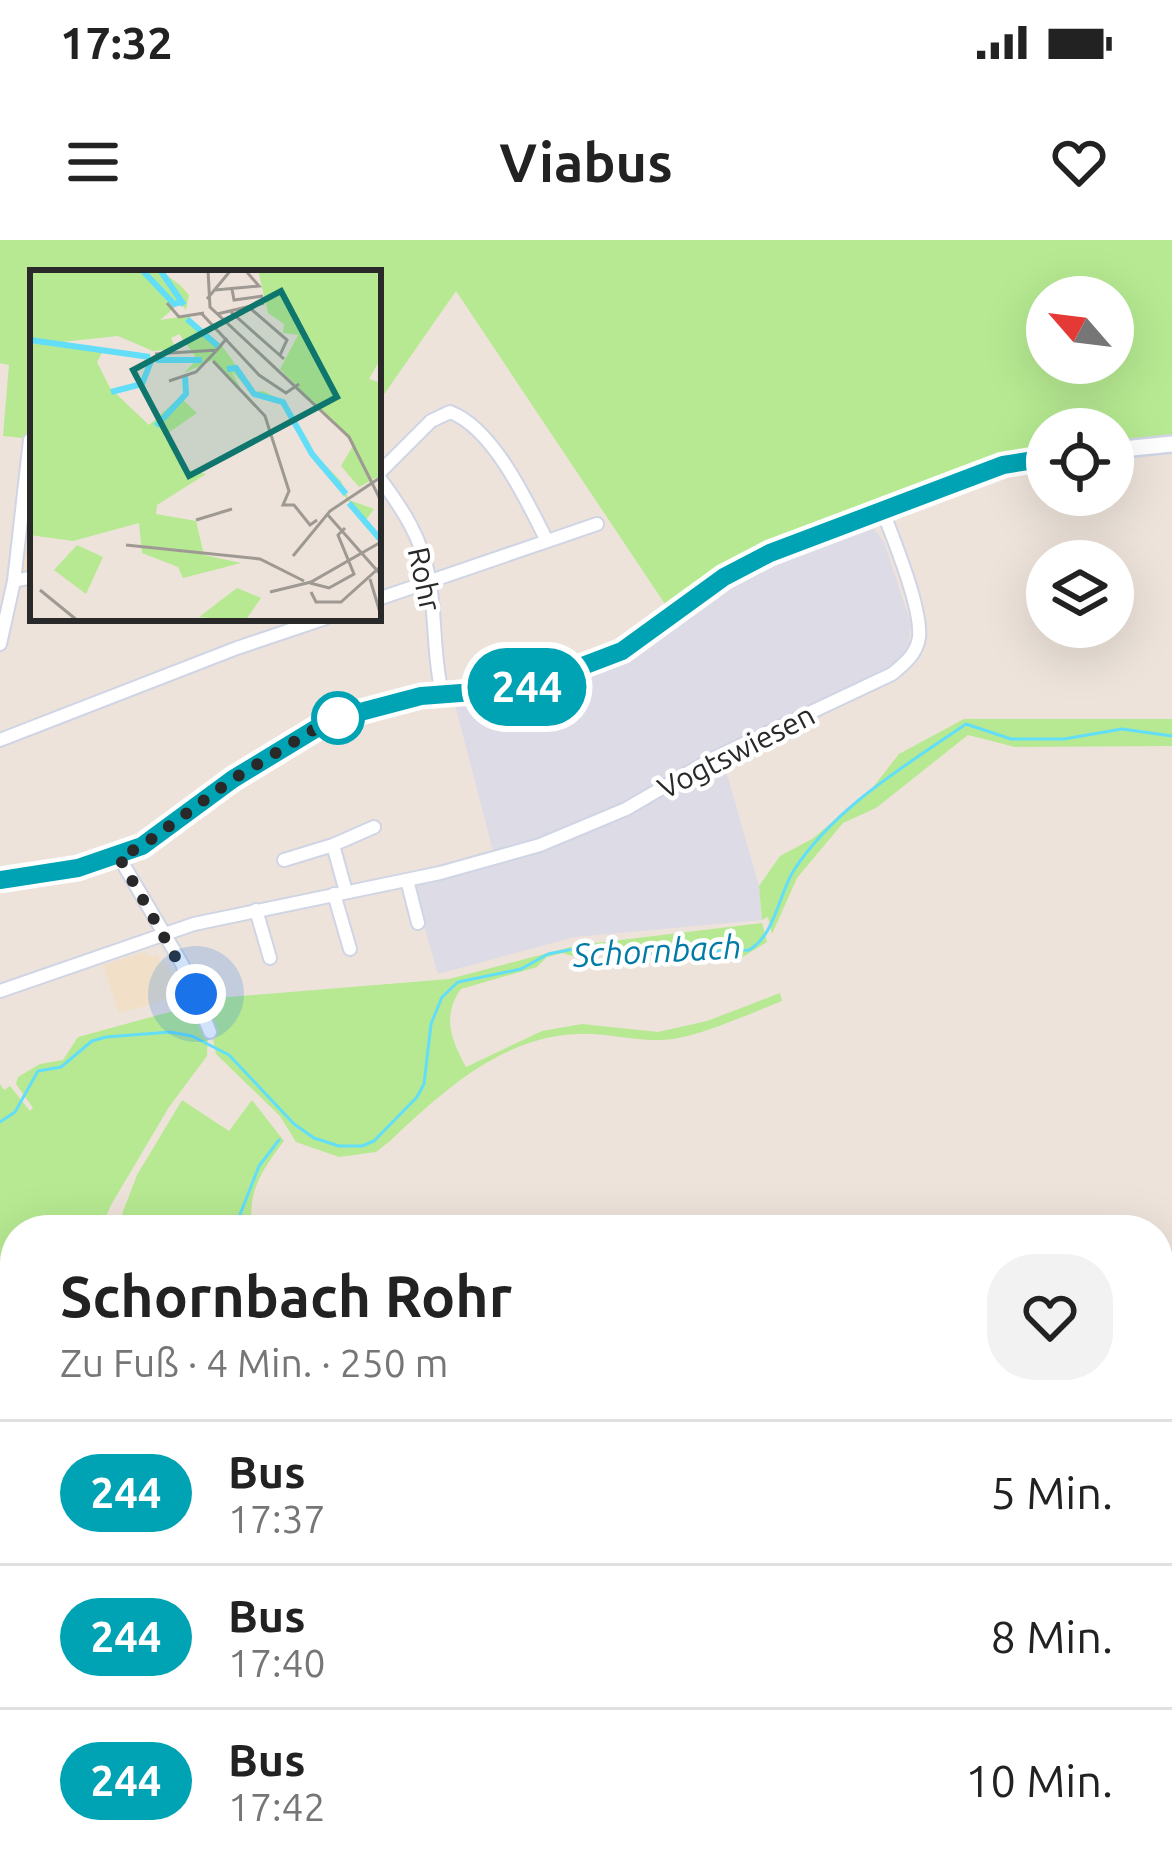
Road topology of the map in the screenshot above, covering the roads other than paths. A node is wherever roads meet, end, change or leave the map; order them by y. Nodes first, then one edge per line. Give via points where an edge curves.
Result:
1 (30, 440) dead end
2 (1172, 443) edge
3 (1134, 448) edge
4 (1026, 461) edge
5 (381, 472) edge
6 (381, 479) edge
7 (882, 509) junction
8 (597, 524) dead end
9 (547, 541) junction
10 (30, 578) edge
11 (429, 580) junction
12 (14, 581) junction
13 (381, 598) edge
14 (317, 621) edge
15 (0, 644) edge
16 (442, 693) junction
17 (0, 740) edge
18 (374, 827) dead end
19 (333, 845) junction
20 (119, 857) junction
21 (284, 860) dead end
22 (0, 880) edge
23 (407, 880) junction
24 (340, 893) junction
25 (256, 910) junction
26 (418, 923) dead end
27 (162, 934) junction
28 (350, 949) dead end
29 (270, 958) dead end
30 (0, 991) edge
31 (210, 1032) dead end

1 - 12 street
2 - 3 street
4 - 7 street
5 - 9 street via 430,421 450,412 468,418
6 - 11 street, Rohr via 406,513
7 - 16 street via 724,577 622,651 525,688
7 - 23 street, Vogtswiesen via 919,636 908,662 626,809 520,851
8 - 9 street
9 - 11 street
10 - 12 street
11 - 13 street
11 - 16 street, Rohr
12 - 15 street
14 - 17 street
16 - 20 street via 330,720
18 - 19 street
19 - 21 street
19 - 24 street
20 - 22 street
20 - 27 street
23 - 24 street, Vogtswiesen
23 - 26 street
24 - 25 street, Vogtswiesen
24 - 28 street
25 - 27 street, Vogtswiesen
25 - 29 street
27 - 30 street, Vogtswiesen
27 - 31 street

